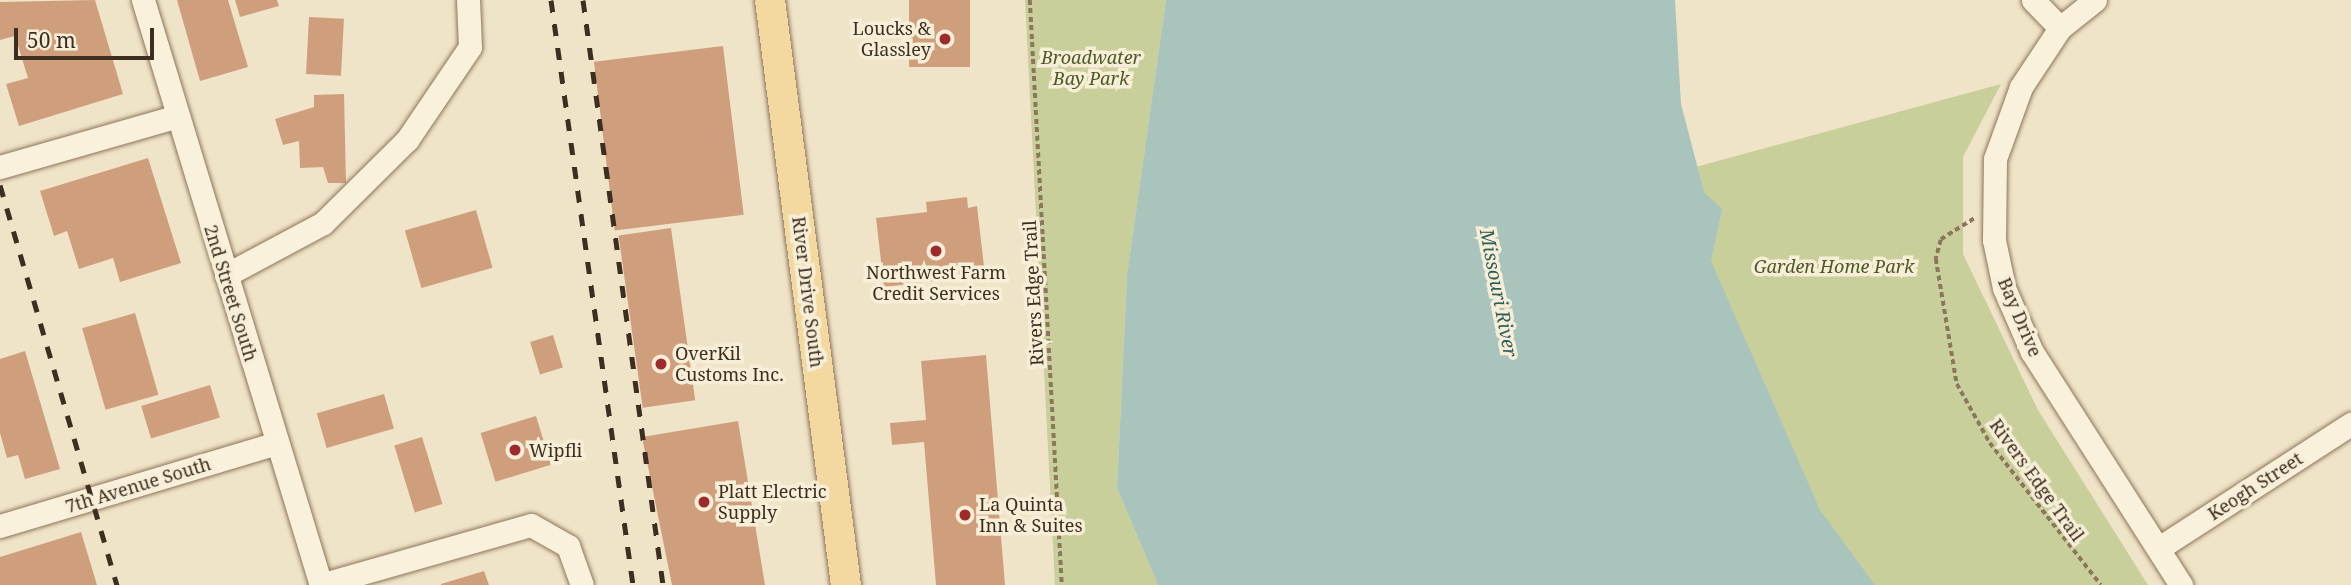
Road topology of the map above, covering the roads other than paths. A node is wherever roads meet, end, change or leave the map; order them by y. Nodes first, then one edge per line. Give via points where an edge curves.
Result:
1 (143, 0) edge
2 (468, 0) edge
3 (770, 0) edge
4 (2033, 0) edge
5 (2095, 0) edge
6 (2060, 28) junction
7 (178, 116) junction
8 (0, 167) edge
9 (226, 275) junction
10 (2351, 424) edge
11 (276, 443) junction
12 (0, 526) edge
13 (2160, 548) junction
14 (321, 585) edge
15 (582, 585) edge
16 (846, 585) edge
17 (2181, 585) edge

1 - 7 street, 2nd Street South
2 - 9 street via 470,47 407,140 323,223
3 - 16 main road, River Drive South
4 - 6 street
5 - 6 street, Bay Drive
6 - 13 street, Bay Drive via 2021,87 1996,159 1995,216 2004,288 2032,352
7 - 8 street
7 - 9 street, 2nd Street South
9 - 11 street, 2nd Street South
10 - 13 street, Keogh Street
11 - 12 street, 7th Avenue South
11 - 14 street, 2nd Street South
13 - 17 street, Bay Drive
14 - 15 street via 531,525 568,546

